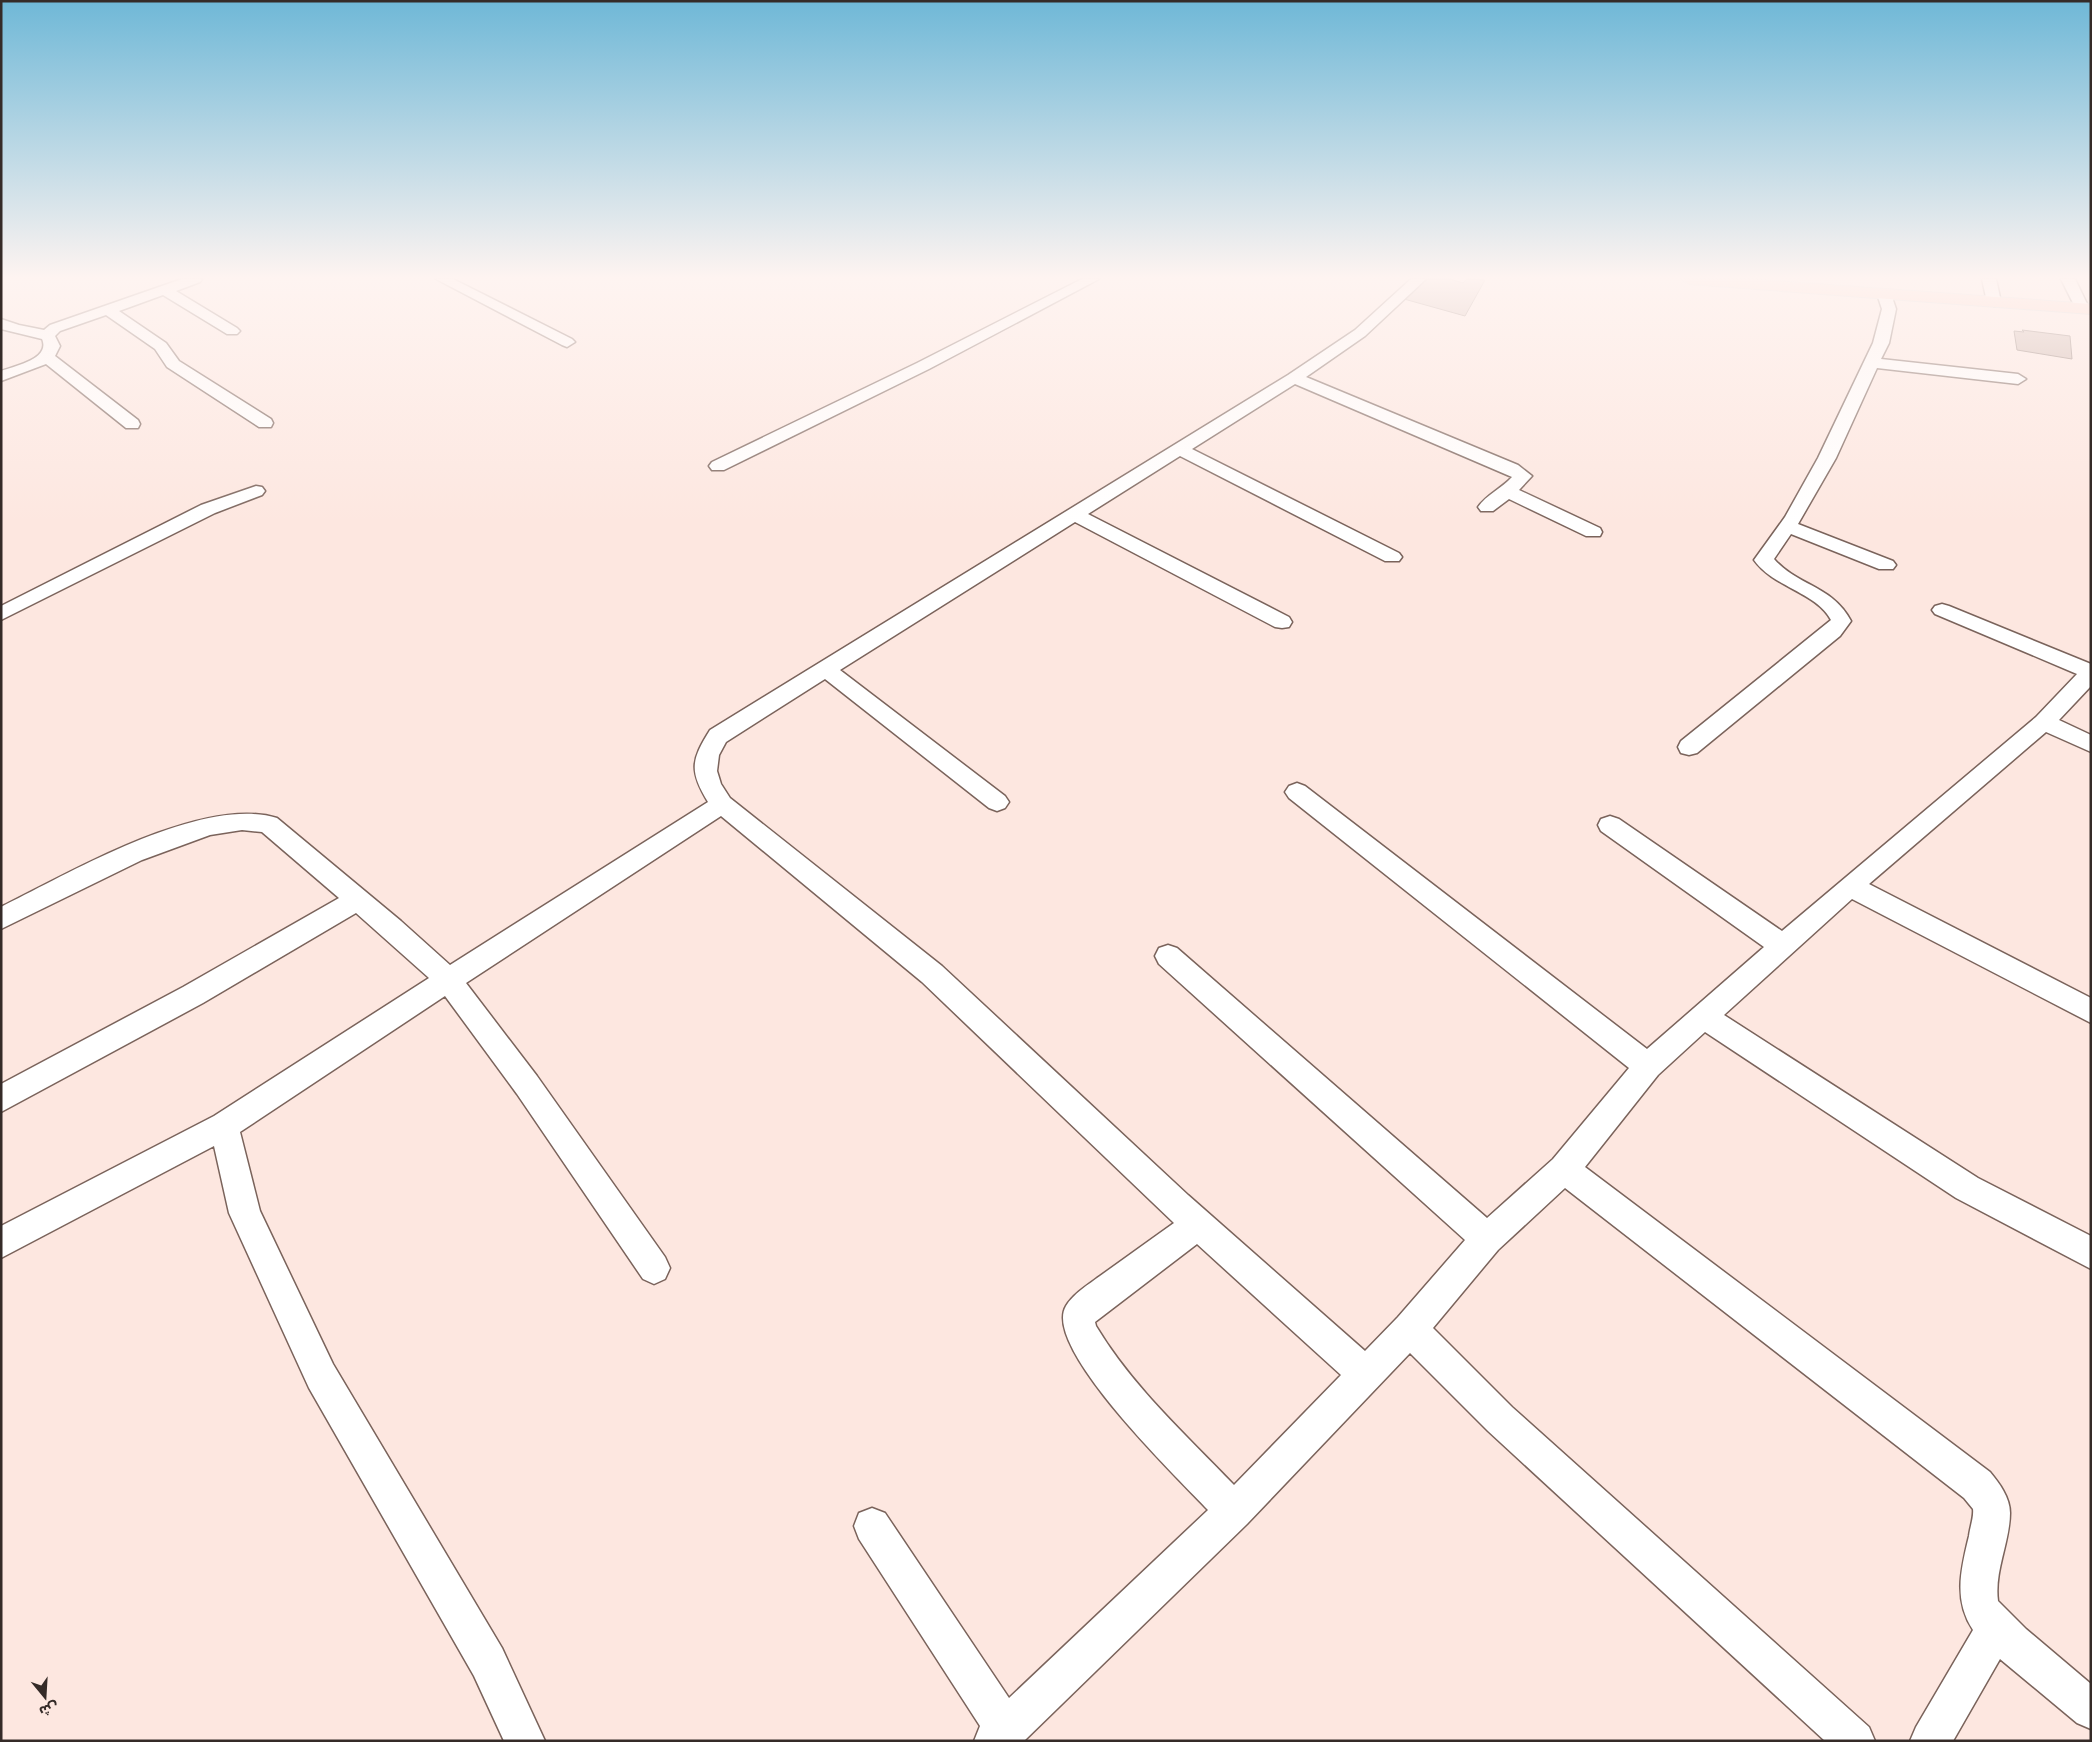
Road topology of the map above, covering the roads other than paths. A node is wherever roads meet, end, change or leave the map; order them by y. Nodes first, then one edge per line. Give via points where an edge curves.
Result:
1 (41, 360) edge
2 (51, 360) edge
3 (171, 360) edge
4 (934, 360) edge
5 (1320, 360) edge
6 (1872, 363) joint
7 (1, 376) edge
8 (1294, 378) junction
9 (2018, 379) dead end
10 (265, 423) dead end
11 (132, 424) dead end
12 (1181, 450) junction
13 (718, 466) dead end
14 (256, 491) dead end
15 (1508, 492) junction
16 (1487, 507) dead end
17 (1075, 515) junction
18 (1787, 526) junction
19 (1593, 532) dead end
20 (1392, 557) dead end
21 (1886, 565) dead end
22 (1942, 610) dead end
23 (1, 614) edge
24 (1282, 622) dead end
25 (827, 670) junction
26 (2091, 673) edge
27 (2044, 722) junction
28 (2091, 744) edge
29 (1689, 747) dead end
30 (1298, 792) dead end
31 (998, 802) dead end
32 (722, 804) junction
33 (1610, 825) dead end
34 (1850, 886) junction
35 (357, 900) junction
36 (1, 919) edge
37 (1782, 946) junction
38 (1168, 956) dead end
39 (448, 980) junction
40 (2091, 1011) edge
41 (1704, 1016) junction
42 (1648, 1066) junction
43 (1, 1099) edge
44 (224, 1126) junction
45 (1564, 1170) junction
46 (1198, 1224) junction
47 (1486, 1239) junction
48 (1, 1244) edge
49 (2091, 1253) edge
50 (654, 1268) dead end
51 (1410, 1328) junction
52 (1365, 1374) junction
53 (1234, 1511) junction
54 (872, 1526) dead end
55 (1996, 1628) junction
56 (2091, 1709) edge
57 (1000, 1735) edge
58 (525, 1741) edge
59 (1855, 1741) edge
60 (1930, 1741) edge

1 - 7 street
2 - 11 street
3 - 10 street
4 - 13 street
5 - 8 street
6 - 9 street
6 - 18 street via 1827,458
8 - 12 street
8 - 15 street via 1521,474 1522,479
12 - 17 street
12 - 20 street
14 - 23 street via 208,509
15 - 16 street
15 - 19 street
17 - 24 street
17 - 25 street
18 - 21 street
18 - 29 street via 1764,560 1777,574 1829,604 1839,613 1841,621 1760,692
22 - 26 street
25 - 31 street
25 - 32 street via 718,736 706,754 703,772
26 - 27 street
27 - 28 street
27 - 34 street
30 - 42 street
32 - 39 street
32 - 46 street via 932,974
33 - 37 street
34 - 37 street
34 - 40 street
35 - 36 street via 268,824 256,820 208,827 166,840
35 - 39 street
35 - 43 street via 193,995
37 - 41 street
38 - 47 street
39 - 44 street
39 - 50 street via 527,1084
41 - 42 street
41 - 49 street via 1968,1188
42 - 45 street
44 - 48 street
44 - 58 street via 245,1213 321,1376 488,1662
45 - 47 street
45 - 55 street via 1977,1485 1989,1500 1992,1512 1978,1592 1980,1608
46 - 52 street
46 - 53 street via 1078,1316 1080,1331 1100,1365
47 - 51 street
51 - 52 street
51 - 59 street via 1500,1419
52 - 53 street
53 - 57 street
54 - 57 street
55 - 56 street
55 - 60 street

